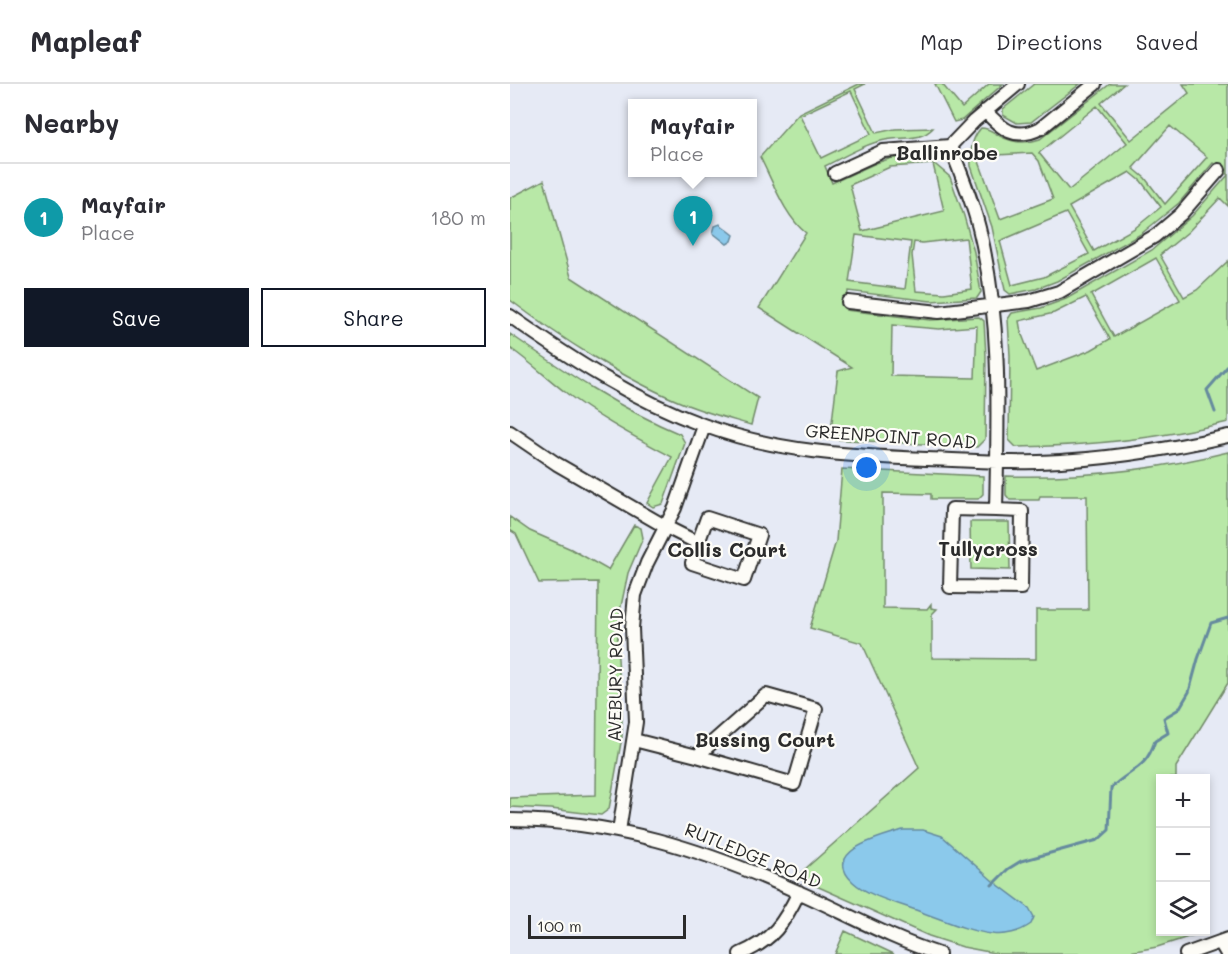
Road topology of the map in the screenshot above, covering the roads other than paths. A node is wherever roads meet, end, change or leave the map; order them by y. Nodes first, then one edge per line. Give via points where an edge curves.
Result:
1 (1018, 84) edge
2 (1095, 84) edge
3 (985, 111) junction
4 (950, 146) junction
5 (1219, 170) dead end
6 (835, 173) dead end
7 (848, 302) dead end
8 (993, 306) junction
9 (510, 316) edge
10 (704, 426) junction
11 (510, 432) edge
12 (1228, 436) edge
13 (997, 461) junction
14 (996, 510) junction
15 (666, 527) junction
16 (698, 543) junction
17 (634, 740) junction
18 (697, 756) junction
19 (510, 820) edge
20 (619, 831) junction
21 (799, 892) junction
22 (1224, 940) edge
23 (740, 954) edge
24 (939, 954) edge
25 (1186, 954) edge
26 (1227, 954) edge

1 - 3 street
2 - 3 street via 1031,133 1010,132
3 - 4 street
4 - 6 street via 883,151
4 - 8 street via 979,225
5 - 8 street via 1181,214 1136,249 1059,292
7 - 8 street via 939,312
8 - 13 street via 998,369
9 - 10 street, GREENPOINT ROAD via 618,387
10 - 13 street, GREENPOINT ROAD via 758,442 820,453
10 - 15 street, AVEBURY ROAD
11 - 15 street
12 - 13 street, GREENPOINT ROAD via 1110,456
13 - 14 street
14 - 14 street via 1022,511 1021,588 950,587 952,509
15 - 16 street
15 - 17 street, AVEBURY ROAD via 640,579 633,612
16 - 16 street via 692,563 744,580 759,535 707,518
17 - 18 street
17 - 20 street, AVEBURY ROAD
18 - 18 street via 794,784 816,709 766,695
19 - 20 street, RUTLEDGE ROAD
20 - 21 street, RUTLEDGE ROAD via 705,853
21 - 23 street via 774,933
21 - 24 street, RUTLEDGE ROAD via 895,938
22 - 25 street
22 - 26 street

